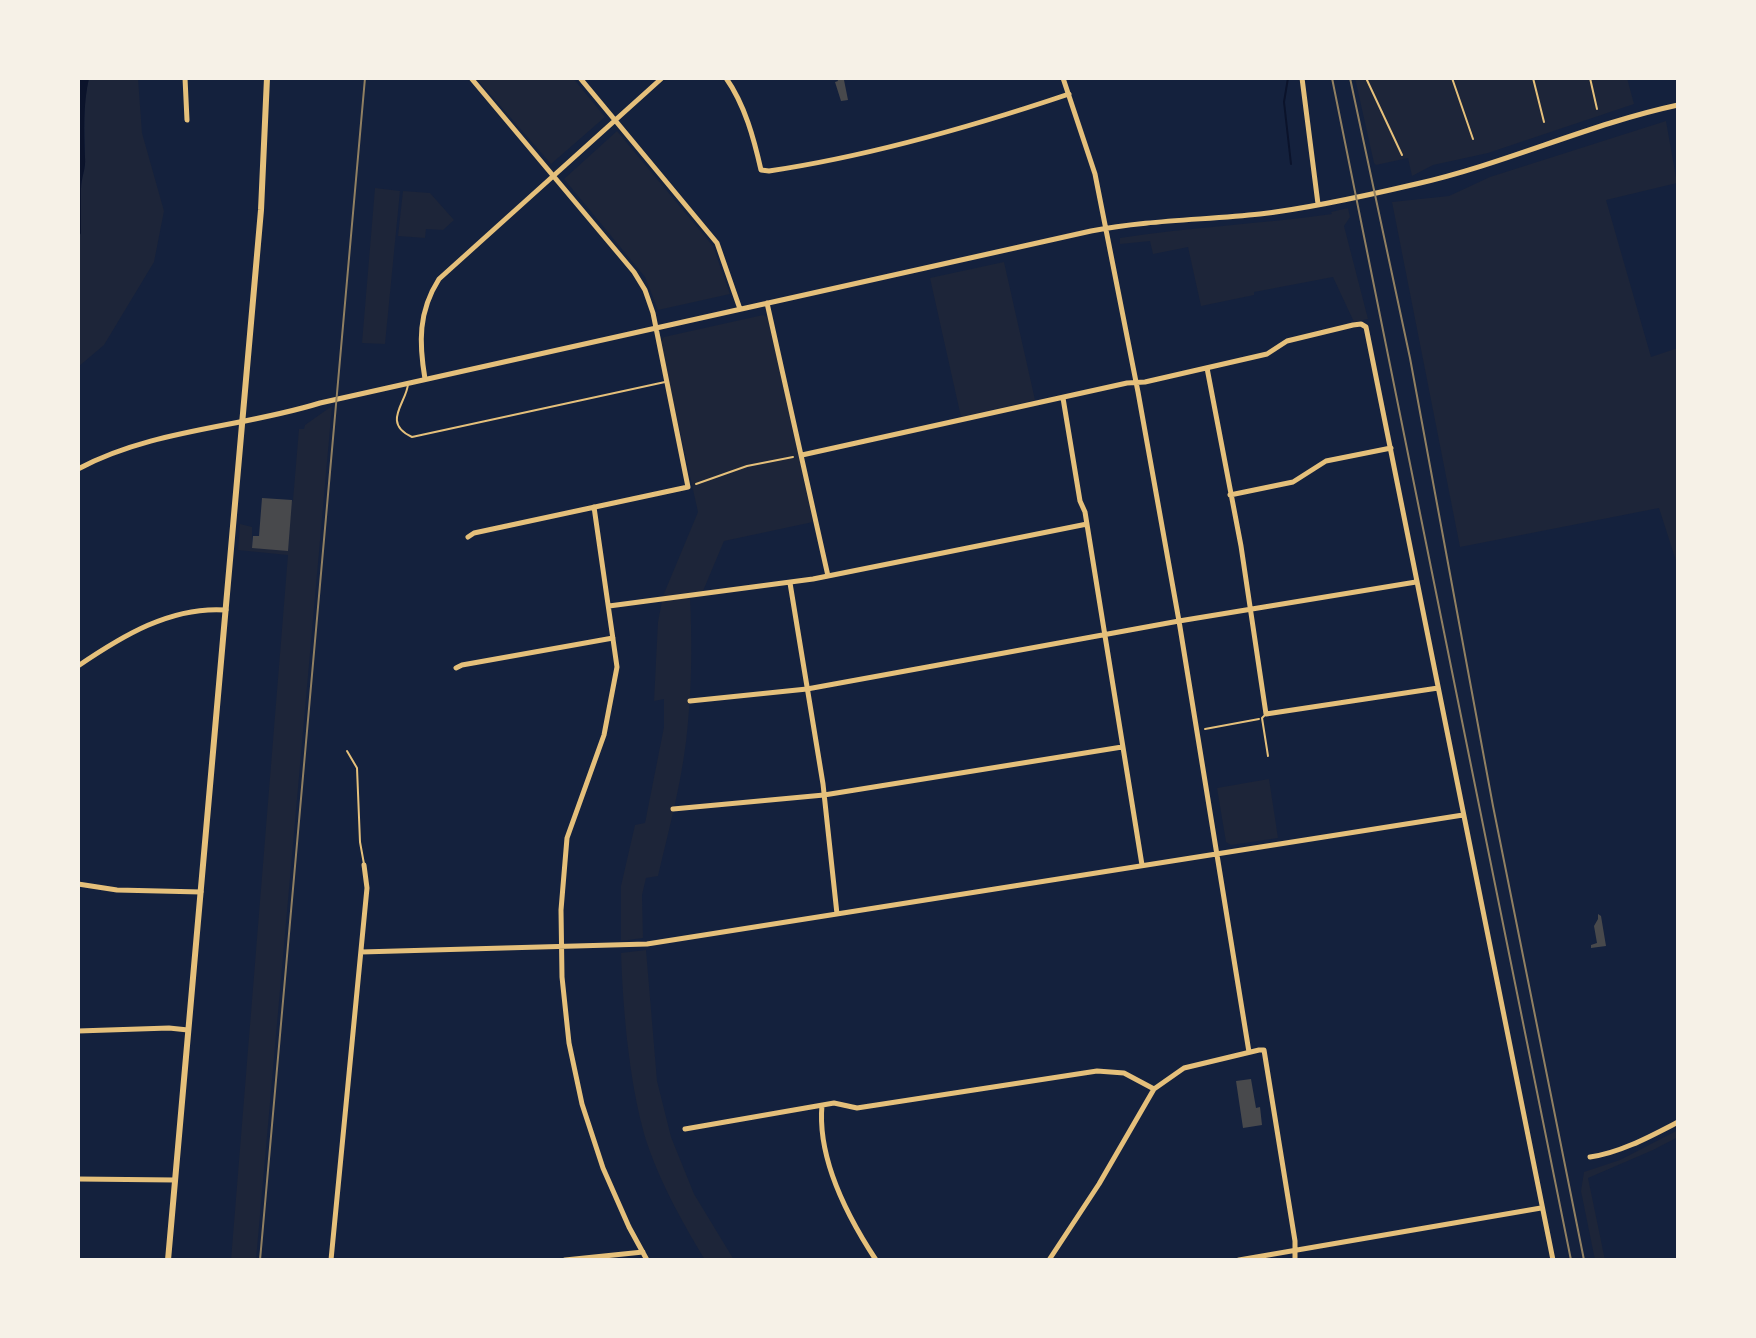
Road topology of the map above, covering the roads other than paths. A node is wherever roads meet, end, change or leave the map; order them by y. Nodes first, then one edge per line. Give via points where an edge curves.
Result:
1 (185, 78) edge
2 (267, 78) edge
3 (471, 78) edge
4 (580, 78) edge
5 (662, 78) edge
6 (726, 78) edge
7 (1063, 78) edge
8 (1302, 78) edge
9 (1069, 94) junction
10 (1678, 105) edge
11 (187, 120) dead end
12 (615, 120) junction
13 (552, 176) junction
14 (1318, 204) junction
15 (1106, 228) junction
16 (767, 303) junction
17 (740, 309) junction
18 (656, 328) junction
19 (1207, 368) junction
20 (425, 379) junction
21 (666, 382) junction
22 (408, 383) junction
23 (1136, 383) junction
24 (1063, 398) junction
25 (243, 421) junction
26 (1391, 448) junction
27 (802, 455) junction
28 (78, 469) edge
29 (1230, 495) junction
30 (594, 507) junction
31 (1087, 524) junction
32 (468, 537) dead end
33 (828, 576) junction
34 (1416, 582) junction
35 (790, 583) junction
36 (609, 606) junction
37 (1251, 608) junction
38 (226, 610) junction
39 (1179, 621) junction
40 (1105, 635) junction
41 (613, 638) junction
42 (78, 666) edge
43 (456, 668) dead end
44 (1438, 688) junction
45 (807, 689) junction
46 (690, 701) dead end
47 (1266, 714) junction
48 (1122, 747) junction
49 (347, 751) dead end
50 (1268, 756) dead end
51 (824, 795) junction
52 (673, 809) dead end
53 (1463, 815) junction
54 (1217, 854) junction
55 (364, 865) joint
56 (1142, 865) junction
57 (78, 884) edge
58 (201, 892) junction
59 (837, 914) junction
60 (561, 948) junction
61 (361, 952) junction
62 (188, 1030) junction
63 (78, 1031) edge
64 (1249, 1052) junction
65 (1154, 1089) junction
66 (822, 1105) junction
67 (1678, 1122) edge
68 (685, 1129) dead end
69 (1590, 1157) dead end
70 (78, 1179) edge
71 (175, 1180) junction
72 (1541, 1208) junction
73 (1295, 1251) junction
74 (643, 1252) junction
75 (168, 1260) edge
76 (331, 1260) edge
77 (565, 1260) edge
78 (647, 1260) edge
79 (876, 1260) edge
80 (1049, 1260) edge
81 (1239, 1260) edge
82 (1295, 1260) edge
83 (1553, 1260) edge

1 - 11 street
2 - 25 street
3 - 13 street
4 - 12 street
5 - 12 street
6 - 9 street via 752,131 761,170 926,137
7 - 9 street
8 - 14 street
9 - 15 street
10 - 14 street via 1477,168
12 - 13 street
12 - 17 street via 717,243
13 - 18 street via 640,281
13 - 20 street via 439,279 420,335
14 - 15 street
15 - 16 street
15 - 23 street
16 - 17 street
16 - 27 street
17 - 18 street
18 - 20 street
18 - 21 street
19 - 23 street
19 - 26 street via 1267,354 1295,338 1364,325
19 - 29 street
20 - 22 street
21 - 22 lane via 412,437 397,417
21 - 30 street via 688,487
22 - 25 street
23 - 24 street
23 - 39 street
24 - 27 street
24 - 31 street
25 - 28 street via 156,440
25 - 38 street
26 - 29 street via 1326,461 1293,482
26 - 34 street
27 - 33 street
29 - 37 street
30 - 32 street
30 - 36 street
31 - 33 street
31 - 40 street
33 - 35 street
34 - 37 street
34 - 44 street
35 - 36 street
35 - 45 street
36 - 41 street
37 - 39 street
37 - 47 street
38 - 42 street via 157,621
38 - 58 street
39 - 40 street
39 - 54 street
40 - 45 street
40 - 48 street
41 - 43 street
41 - 60 street via 617,667 611,708 567,838
44 - 47 street
44 - 53 street
45 - 46 street
45 - 51 street
47 - 50 lane via 1262,718
48 - 51 street
48 - 56 street
49 - 55 lane via 357,768
51 - 52 street
51 - 59 street
53 - 54 street
53 - 72 street
54 - 56 street
54 - 64 street
55 - 61 street
56 - 59 street
57 - 58 street
58 - 62 street
59 - 60 street via 647,944
60 - 61 street
60 - 74 street via 569,1043 582,1104 603,1168
61 - 76 street
62 - 63 street
62 - 71 street
64 - 65 street via 1184,1068
64 - 73 street via 1264,1050
65 - 66 street via 1124,1073 1097,1071 857,1108
65 - 80 street
66 - 68 street
66 - 79 street via 822,1130 836,1183
67 - 69 street
70 - 71 street
71 - 75 street
72 - 73 street
72 - 83 street
73 - 81 street
73 - 82 street
74 - 77 street
74 - 78 street

